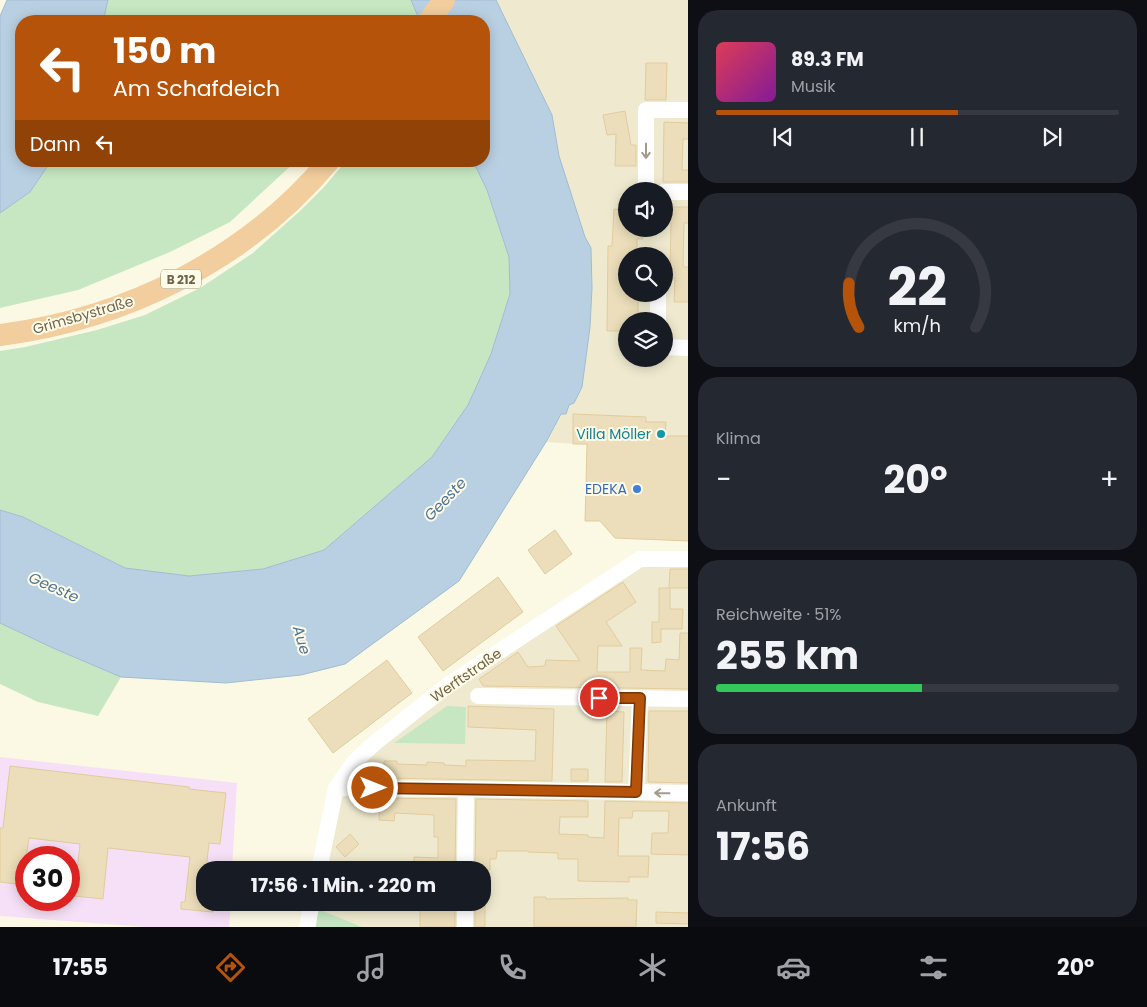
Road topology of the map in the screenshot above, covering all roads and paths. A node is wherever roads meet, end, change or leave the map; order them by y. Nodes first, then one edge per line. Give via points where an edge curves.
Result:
1 (444, 0) edge
2 (433, 15) edge
3 (688, 110) edge
4 (323, 167) edge
5 (646, 182) edge
6 (673, 192) edge
7 (688, 192) edge
8 (0, 335) edge
9 (673, 347) edge
10 (688, 348) edge
11 (688, 559) edge
12 (478, 696) dead end
13 (640, 698) junction
14 (688, 699) edge
15 (336, 788) junction
16 (466, 789) junction
17 (636, 792) junction
18 (688, 793) edge
19 (321, 861) edge
20 (465, 861) edge
21 (310, 911) edge
22 (465, 911) edge
23 (307, 927) edge
24 (464, 927) edge

1 - 2 highway
3 -> 5 street via 646,110
4 - 8 highway, Grimsbystraße / B 212 via 289,203 250,235 182,278 106,311 28,332
6 - 7 street
9 - 10 street
11 - 15 street, Werftstraße via 640,559 448,685 362,754
12 - 13 street
13 - 14 street
13 - 17 street
15 - 16 street
15 - 19 street, Werftstraße
16 - 17 street
16 - 20 street
18 -> 17 street
21 - 23 street
22 - 24 street

